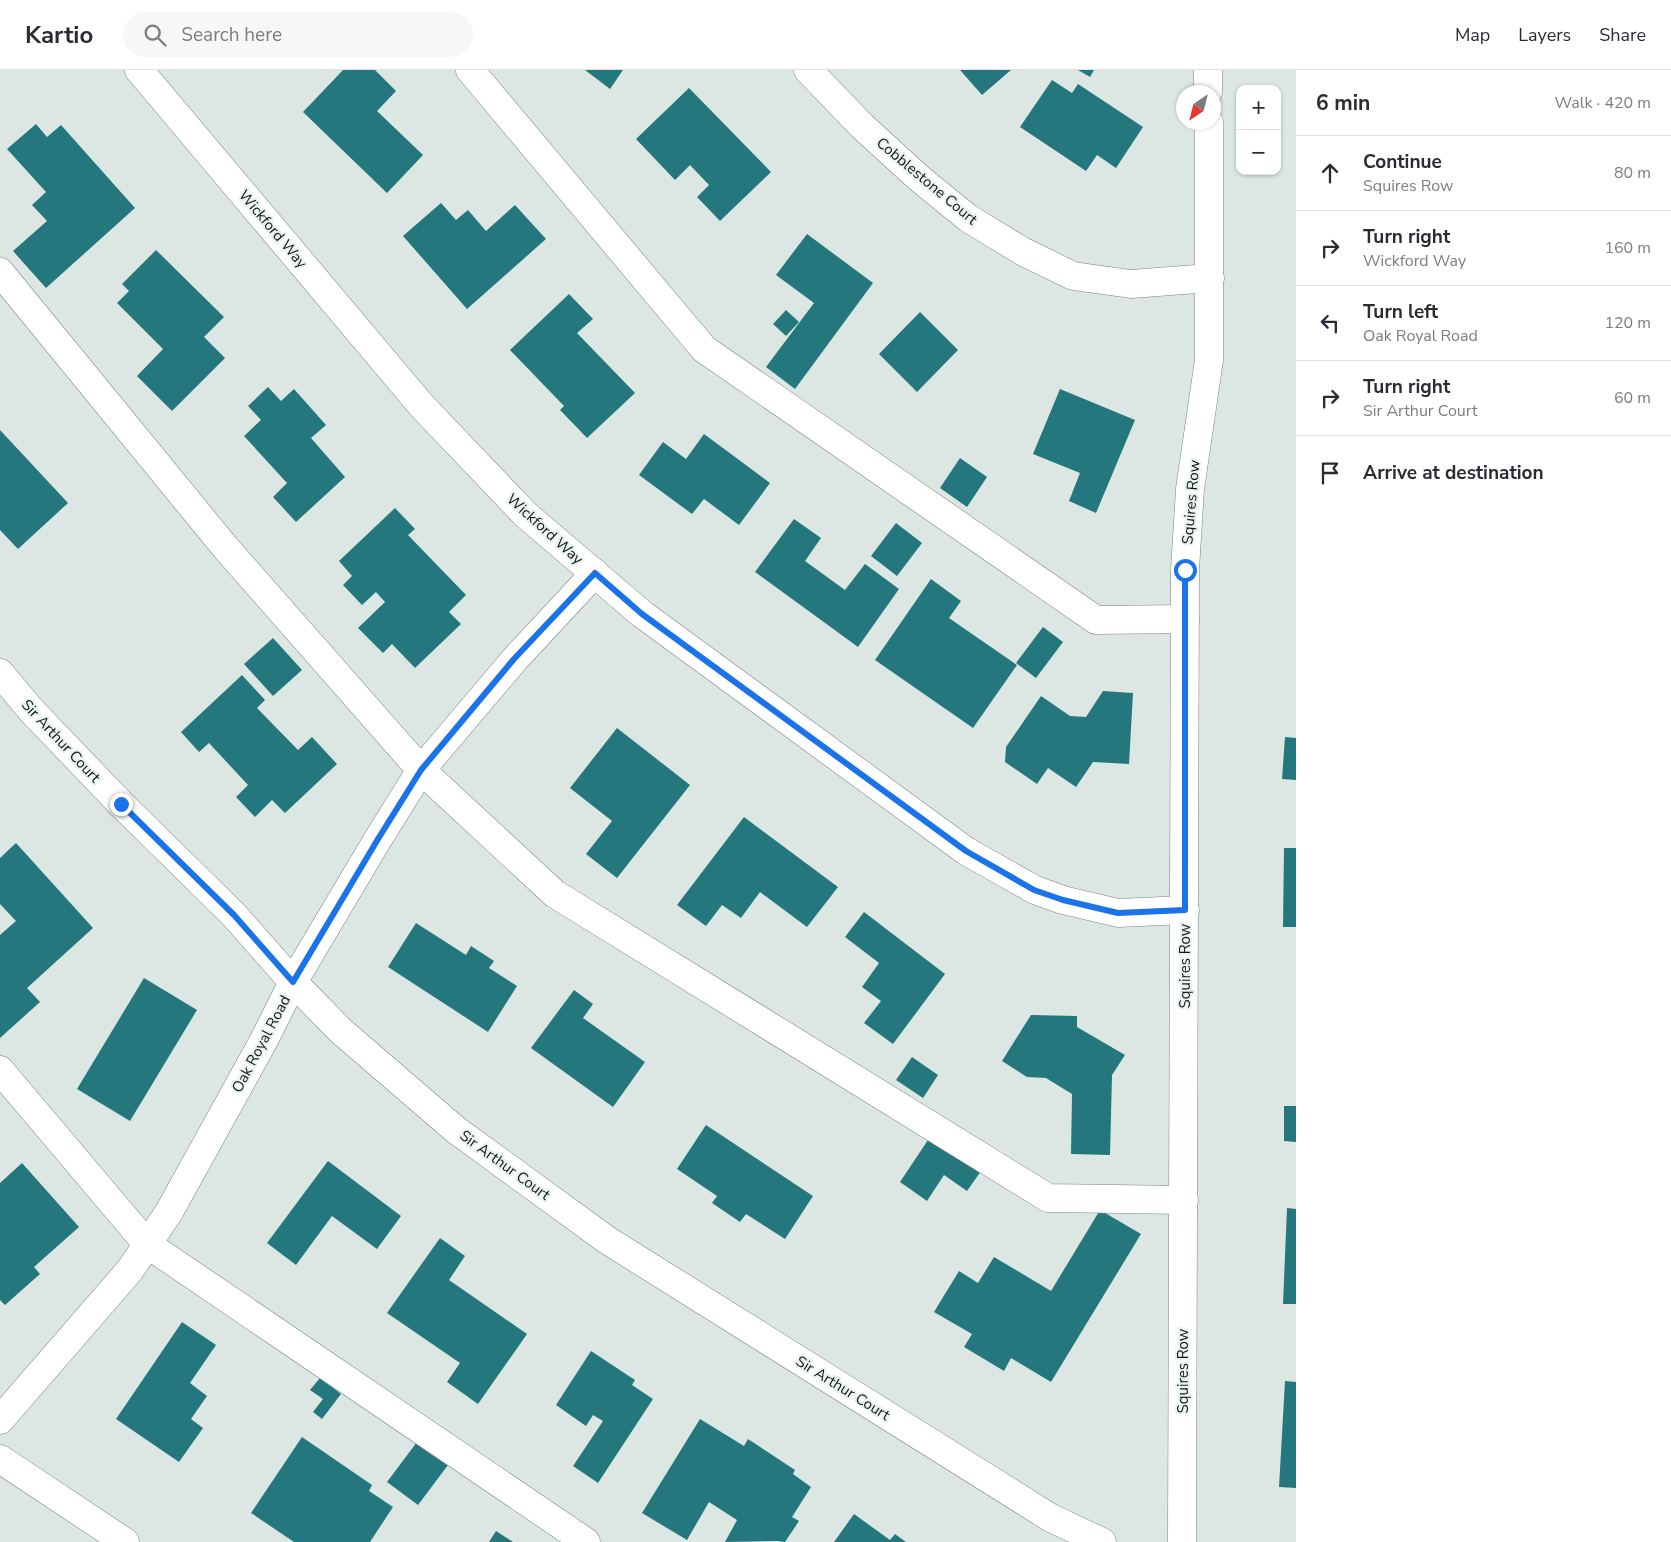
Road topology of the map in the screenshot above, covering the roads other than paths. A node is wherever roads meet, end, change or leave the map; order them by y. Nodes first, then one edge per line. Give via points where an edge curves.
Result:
1 (139, 70) edge
2 (470, 70) edge
3 (808, 70) edge
4 (1208, 70) edge
5 (1208, 85) edge
6 (1209, 130) edge
7 (0, 272) edge
8 (1210, 278) junction
9 (595, 573) junction
10 (1185, 619) junction
11 (0, 673) edge
12 (421, 770) junction
13 (1185, 910) junction
14 (293, 982) junction
15 (0, 1070) edge
16 (1184, 1200) junction
17 (147, 1244) junction
18 (0, 1420) edge
19 (0, 1459) edge
20 (125, 1542) edge
21 (586, 1542) edge
22 (1102, 1542) edge
23 (1182, 1542) edge

1 - 9 street, Wickford Way via 420,405 525,514
2 - 10 street via 704,349 1096,620
3 - 8 street, Cobblestone Court via 920,179 968,218 1022,251 1073,276 1131,284
4 - 5 street
6 - 8 street, Squires Row
7 - 12 street via 225,548
8 - 10 street, Squires Row via 1209,360 1190,489
9 - 12 street, Oak Royal Road via 514,659
9 - 13 street, Wickford Way via 642,614 966,851 1034,890 1118,913
10 - 13 street, Squires Row
11 - 14 street, Sir Arthur Court via 121,804 234,915
12 - 14 street, Oak Royal Road
12 - 16 street via 555,894 1048,1198
13 - 16 street, Squires Row
14 - 17 street, Oak Royal Road via 169,1212
14 - 22 street, Sir Arthur Court via 341,1031 456,1130 608,1240 1051,1518
15 - 17 street
16 - 23 street, Squires Row
17 - 18 street, Oak Royal Road via 130,1270
17 - 21 street
19 - 20 street

